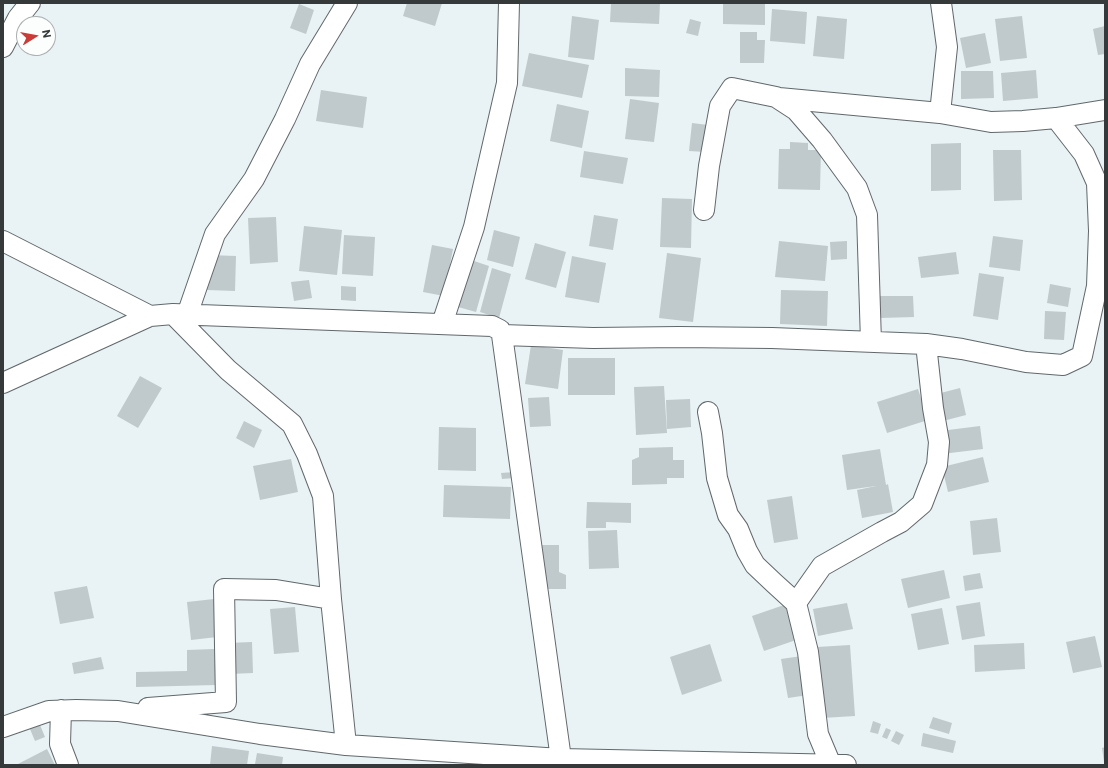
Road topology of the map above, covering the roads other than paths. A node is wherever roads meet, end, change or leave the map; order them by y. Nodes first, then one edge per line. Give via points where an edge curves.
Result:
1 (30, 3) edge
2 (347, 3) edge
3 (509, 3) edge
4 (941, 3) edge
5 (3, 47) edge
6 (776, 97) junction
7 (1105, 110) edge
8 (940, 114) junction
9 (1056, 118) junction
10 (704, 210) dead end
11 (3, 241) edge
12 (180, 314) junction
13 (150, 316) junction
14 (442, 324) junction
15 (502, 335) junction
16 (871, 342) junction
17 (926, 344) junction
18 (3, 383) edge
19 (708, 412) dead end
20 (331, 599) junction
21 (796, 603) junction
22 (61, 710) junction
23 (118, 711) junction
24 (3, 727) edge
25 (346, 745) junction
26 (386, 756) edge
27 (561, 759) junction
28 (626, 763) edge
29 (68, 765) edge
30 (831, 765) edge
31 (846, 765) edge

1 - 5 street via 18,18
2 - 12 street via 310,64 286,119 254,179 215,234
3 - 14 street via 507,83 474,227
4 - 8 street via 947,47
6 - 8 street
6 - 10 street via 732,88 720,106
6 - 16 street via 796,110 857,188 867,215
7 - 9 street
8 - 9 street via 991,122
9 - 17 street via 1084,154 1097,183 1097,286 1082,356 1063,365 1026,362
11 - 13 street
12 - 13 street
12 - 14 street
12 - 20 street via 228,370 292,424 323,496
13 - 18 street
14 - 15 street via 492,326 500,330
15 - 16 street via 772,338
15 - 27 street
16 - 17 street
17 - 21 street via 939,442 938,465 922,504 901,522 822,566
19 - 21 street via 717,478 728,515 738,529 755,565
20 - 23 street via 276,590 224,589 226,702
20 - 25 street
21 - 30 street via 808,652 818,734
22 - 23 street
22 - 24 street via 50,711
22 - 29 street via 60,744
23 - 25 street
25 - 26 street
26 - 27 street
27 - 28 street
28 - 30 street
30 - 31 street

